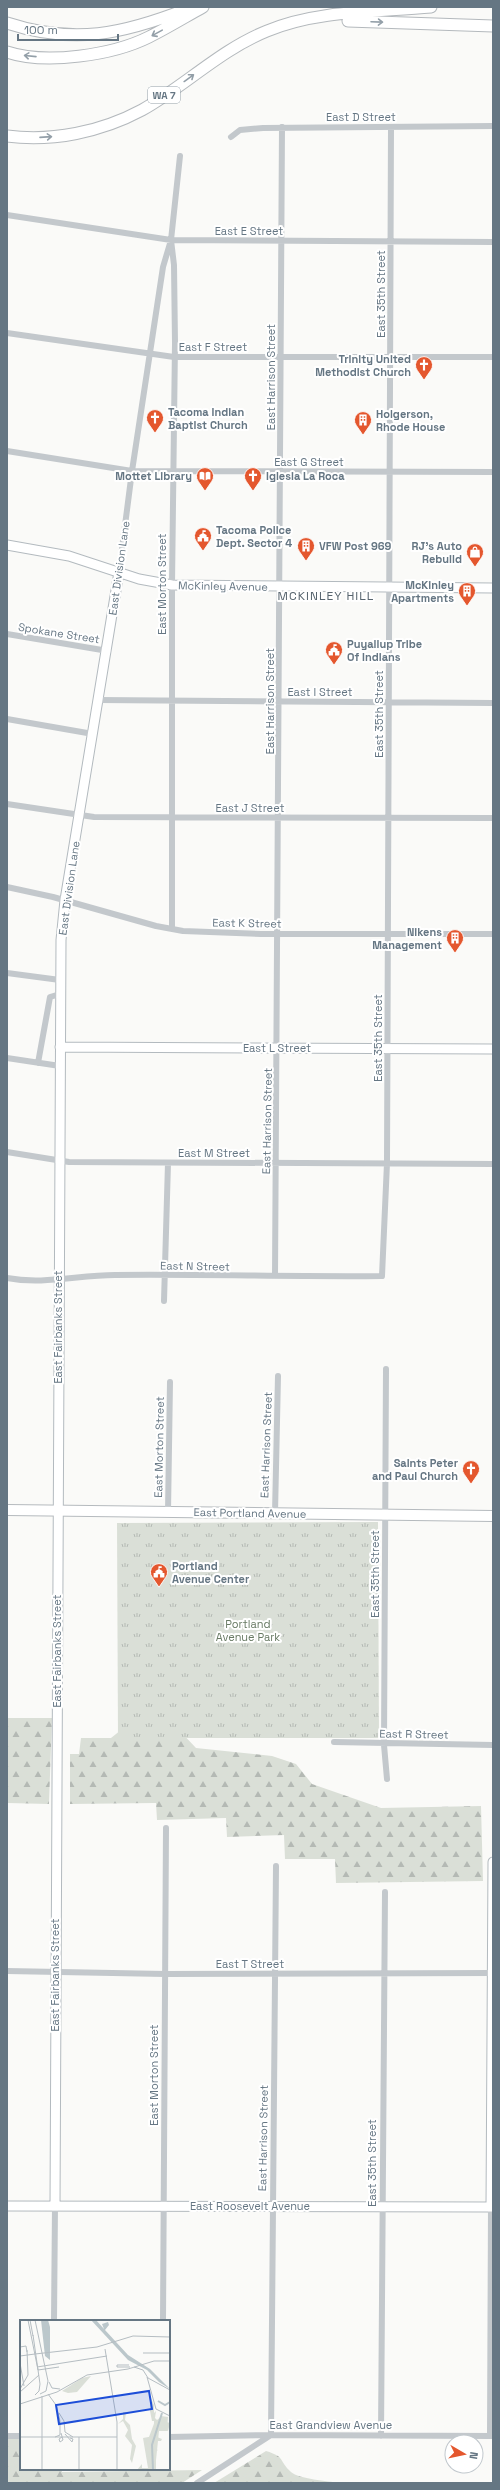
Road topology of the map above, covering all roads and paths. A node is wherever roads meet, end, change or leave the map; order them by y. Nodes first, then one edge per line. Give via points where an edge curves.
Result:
1 (193, 7) edge
2 (203, 7) edge
3 (431, 7) edge
4 (310, 19) junction
5 (7, 23) edge
6 (493, 26) edge
7 (7, 52) edge
8 (493, 126) edge
9 (282, 127) junction
10 (391, 128) junction
11 (7, 136) edge
12 (231, 137) dead end
13 (180, 156) dead end
14 (7, 215) edge
15 (171, 240) junction
16 (282, 241) junction
17 (391, 242) junction
18 (493, 242) edge
19 (7, 333) edge
20 (150, 355) junction
21 (174, 357) junction
22 (281, 357) junction
23 (390, 357) junction
24 (493, 357) edge
25 (7, 451) edge
26 (132, 471) junction
27 (173, 472) junction
28 (280, 472) junction
29 (390, 472) junction
30 (493, 472) edge
31 (7, 545) edge
32 (119, 572) junction
33 (172, 585) junction
34 (280, 587) junction
35 (389, 587) junction
36 (493, 588) edge
37 (7, 634) edge
38 (108, 651) junction
39 (99, 700) junction
40 (171, 701) junction
41 (279, 702) junction
42 (389, 702) junction
43 (493, 703) edge
44 (7, 719) edge
45 (93, 734) junction
46 (7, 804) edge
47 (79, 816) junction
48 (171, 818) junction
49 (279, 818) junction
50 (493, 818) edge
51 (389, 819) junction
52 (7, 887) edge
53 (65, 900) junction
54 (172, 929) junction
55 (388, 933) junction
56 (278, 934) junction
57 (493, 934) edge
58 (7, 973) edge
59 (60, 980) junction
60 (60, 994) junction
61 (60, 1047) junction
62 (278, 1048) junction
63 (387, 1049) junction
64 (493, 1049) edge
65 (7, 1058) edge
66 (38, 1063) junction
67 (60, 1066) junction
68 (7, 1152) edge
69 (59, 1161) junction
70 (168, 1163) junction
71 (277, 1163) junction
72 (387, 1163) junction
73 (493, 1164) edge
74 (166, 1275) junction
75 (275, 1276) junction
76 (382, 1276) joint
77 (7, 1278) edge
78 (59, 1279) junction
79 (164, 1301) dead end
80 (386, 1369) dead end
81 (278, 1376) dead end
82 (170, 1382) dead end
83 (7, 1510) edge
84 (57, 1511) junction
85 (168, 1512) junction
86 (275, 1513) junction
87 (385, 1514) junction
88 (493, 1516) edge
89 (334, 1742) dead end
90 (384, 1744) junction
91 (493, 1745) edge
92 (387, 1779) dead end
93 (166, 1828) dead end
94 (493, 1862) edge
95 (276, 1866) dead end
96 (385, 1892) dead end
97 (7, 1971) edge
98 (55, 1971) junction
99 (383, 1973) junction
100 (493, 1973) edge
101 (165, 1974) junction
102 (274, 1974) junction
103 (272, 2205) junction
104 (7, 2206) edge
105 (55, 2206) junction
106 (382, 2206) junction
107 (163, 2207) junction
108 (492, 2207) edge
109 (54, 2320) edge
110 (163, 2320) edge
111 (272, 2435) junction
112 (7, 2436) edge
113 (20, 2436) edge
114 (381, 2436) junction
115 (491, 2436) edge
116 (170, 2437) edge
117 (197, 2483) edge

1 - 5 highway via 137,27 100,35 72,36 47,33
2 -> 7 highway via 148,38 100,52 58,57
3 - 4 highway, WA 7
4 -> 6 highway
11 -> 4 highway, WA 7 via 34,138 66,135 127,118 234,47 267,31
8 - 10 street, East D Street
9 - 10 street, East D Street
9 - 12 street, East D Street via 244,129
9 - 16 street, East Harrison Street
10 - 17 street, East 35th Street
13 - 15 street, East Division Lane
14 - 15 street, East E Street
15 - 16 street, East E Street
15 - 20 street, East Division Lane via 163,267
15 - 21 street, East Morton Street via 174,265
16 - 17 street, East E Street
16 - 22 street, East Harrison Street
17 - 18 street, East E Street
17 - 23 street, East 35th Street
19 - 20 street, East F Street
20 - 21 street, East F Street
20 - 26 street, East Division Lane
21 - 22 street, East F Street
21 - 27 street, East Morton Street
22 - 23 street, East F Street
22 - 28 street, East Harrison Street
23 - 24 street, East F Street
23 - 29 street, East 35th Street
25 - 26 street, East G Street
26 - 27 street, East G Street
26 - 32 street, East Division Lane
27 - 28 street, East G Street
27 - 33 street, East Morton Street
28 - 29 street, East G Street
28 - 34 street, East Harrison Street
29 - 30 street, East G Street
29 - 35 street, East 35th Street
31 - 32 street, McKinley Avenue via 69,556
32 - 33 street, McKinley Avenue
32 - 38 street, East Division Lane
33 - 34 street, McKinley Avenue
33 - 40 street, East Morton Street
34 - 35 street, McKinley Avenue
34 - 41 street, East Harrison Street
35 - 36 street, McKinley Avenue
35 - 42 street, East 35th Street
37 - 38 street, Spokane Street
38 - 39 street, East Division Lane
39 - 40 street, East I Street
39 - 45 street, East Division Lane
40 - 41 street, East I Street
40 - 48 street, East Morton Street
41 - 42 street, East I Street
41 - 49 street, East Harrison Street
42 - 43 street, East I Street
42 - 51 street, East 35th Street
44 - 45 street
45 - 47 street, East Division Lane
46 - 47 street, East J Street
47 - 48 street, East J Street
47 - 53 street, East Division Lane
48 - 49 street, East J Street
48 - 54 street, East Morton Street
49 - 51 street, East J Street
49 - 56 street, East Harrison Street
50 - 51 street, East J Street
51 - 55 street, East 35th Street
52 - 53 street, East K Street
53 - 54 street, East K Street
53 - 59 street, East Division Lane
54 - 56 street, East K Street
55 - 56 street, East K Street
55 - 57 street, East K Street
55 - 63 street, East 35th Street
56 - 62 street, East Harrison Street
58 - 59 street
59 - 60 street, East Fairbanks Street
60 - 61 street, East Fairbanks Street
60 - 66 street via 50,997
61 - 62 street, East L Street
61 - 67 street, East Fairbanks Street
62 - 63 street, East L Street
62 - 71 street, East Harrison Street
63 - 64 street, East L Street
63 - 72 street, East 35th Street
65 - 66 street
66 - 67 street
67 - 69 street, East Fairbanks Street
68 - 69 street, East M Street
69 - 70 street, East M Street
69 - 78 street, East Fairbanks Street
70 - 71 street, East M Street
70 - 74 street
71 - 72 street, East M Street
71 - 75 street, East Harrison Street
72 - 73 street, East M Street
72 - 76 street, East 35th Street
74 - 75 street, East N Street
74 - 78 street, East N Street
74 - 79 street
75 - 76 street, East N Street
77 - 78 street, East N Street via 40,1282
78 - 84 street, East Fairbanks Street
80 - 87 street, East 35th Street
81 - 86 street, East Harrison Street
82 - 85 street, East Morton Street
83 - 84 main road, East Portland Avenue
84 - 85 main road, East Portland Avenue
84 - 98 street, East Fairbanks Street
85 - 86 main road, East Portland Avenue
86 - 87 main road, East Portland Avenue
87 - 88 main road, East Portland Avenue
87 - 90 street, East 35th Street
89 - 90 street, East R Street
90 - 91 street, East R Street
90 - 92 street, East 35th Street
93 - 101 street, East Morton Street
94 - 100 street
95 - 102 street, East Harrison Street
96 - 99 street, East 35th Street
97 - 98 street, East T Street
98 - 101 street, East T Street
98 - 105 street, East Fairbanks Street
99 - 100 street, East T Street
99 - 102 street, East T Street
99 - 106 street, East 35th Street
100 - 108 street
101 - 102 street, East T Street
101 - 107 street, East Morton Street
102 - 103 street, East Harrison Street
103 - 106 street, East Roosevelt Avenue
103 - 107 street, East Roosevelt Avenue
103 - 111 street, East Harrison Street
104 - 105 street, East Roosevelt Avenue
105 - 107 street, East Roosevelt Avenue
105 - 109 street, East Fairbanks Street
106 - 108 street, East Roosevelt Avenue
106 - 114 street, East 35th Street
107 - 110 street, East Morton Street
108 - 115 street
111 - 114 street, East Grandview Avenue
111 - 116 street, East Grandview Avenue
111 - 117 street
112 - 113 street
114 - 115 street, East Grandview Avenue

